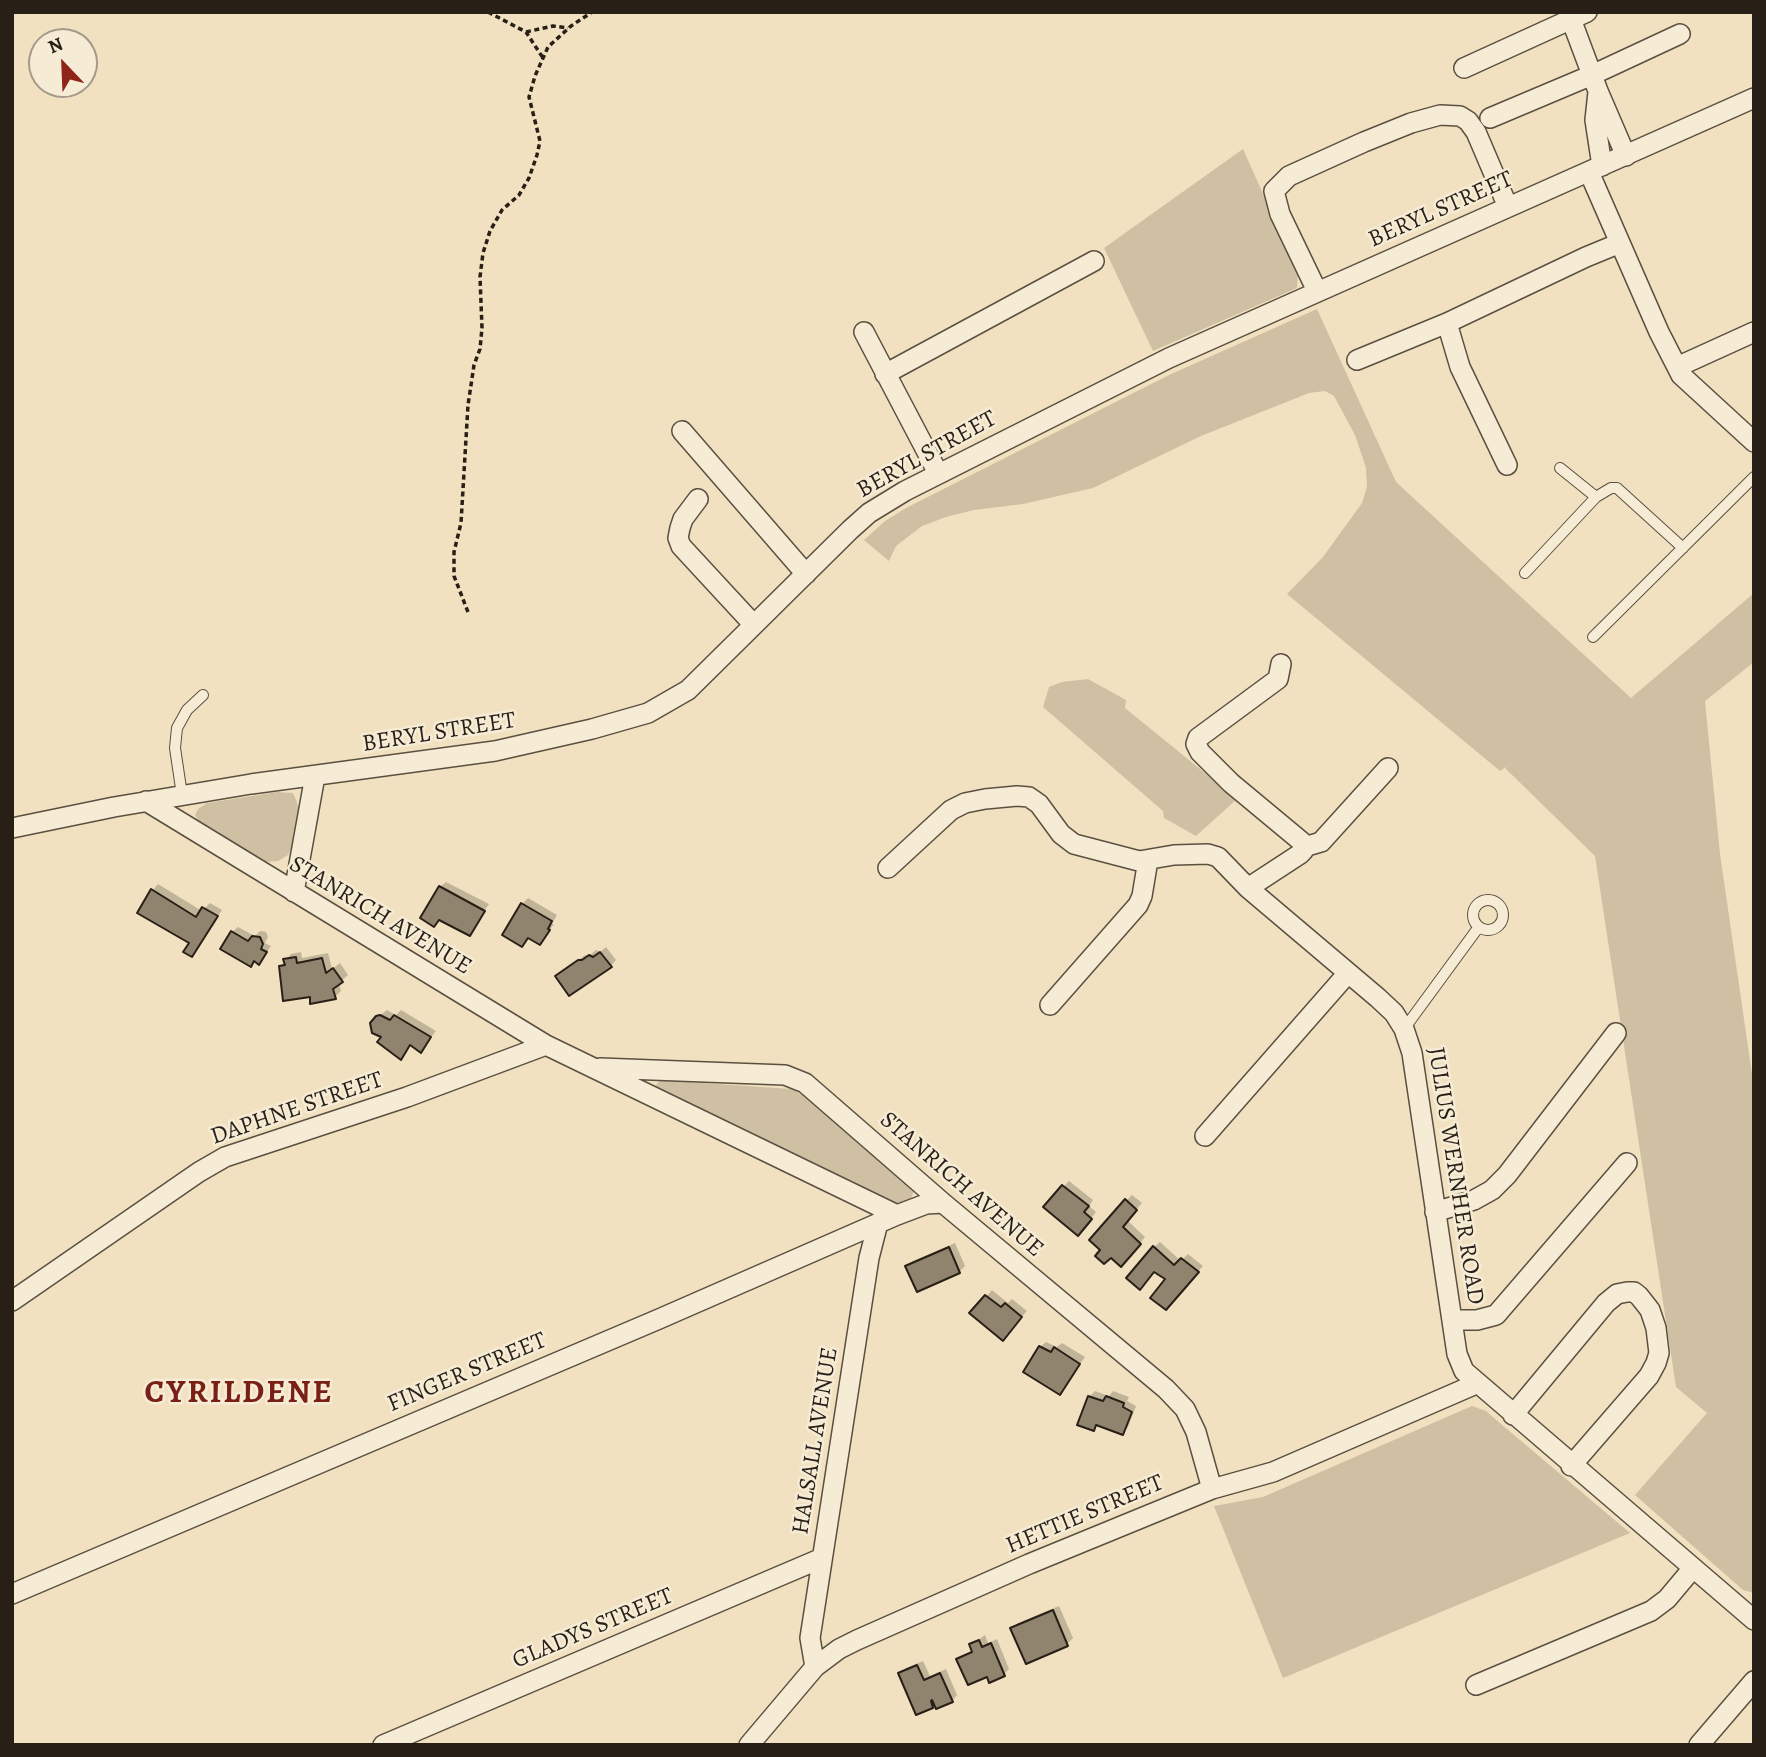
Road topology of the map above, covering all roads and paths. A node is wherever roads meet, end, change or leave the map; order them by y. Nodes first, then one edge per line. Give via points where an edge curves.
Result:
1 (488, 12) edge
2 (592, 12) edge
3 (1579, 16) edge
4 (569, 28) junction
5 (526, 32) junction
6 (1680, 34) dead end
7 (543, 60) junction
8 (1464, 68) dead end
9 (1595, 83) junction
10 (1754, 98) edge
11 (1490, 118) dead end
12 (1626, 156) junction
13 (1596, 169) junction
14 (1508, 208) junction
15 (1620, 243) junction
16 (1094, 261) dead end
17 (1317, 291) junction
18 (1447, 323) junction
19 (864, 332) dead end
20 (1754, 332) edge
21 (1357, 360) dead end
22 (1677, 367) junction
23 (885, 374) junction
24 (682, 431) dead end
25 (1754, 442) edge
26 (1507, 465) dead end
27 (1560, 468) dead end
28 (938, 473) junction
29 (1754, 477) edge
30 (1596, 496) junction
31 (698, 499) dead end
32 (1683, 548) junction
33 (1525, 573) dead end
34 (806, 574) junction
35 (468, 612) dead end
36 (754, 625) junction
37 (1593, 637) dead end
38 (1281, 664) dead end
39 (203, 695) dead end
40 (1388, 768) dead end
41 (315, 776) junction
42 (182, 795) junction
43 (146, 801) junction
44 (12, 828) edge
45 (1304, 847) junction
46 (1148, 860) junction
47 (888, 868) dead end
48 (1248, 888) junction
49 (294, 892) junction
50 (1478, 928) dead end
51 (1348, 973) junction
52 (1050, 1005) dead end
53 (1405, 1030) junction
54 (1616, 1033) dead end
55 (546, 1045) junction
56 (592, 1068) junction
57 (1205, 1136) dead end
58 (1628, 1163) dead end
59 (943, 1203) junction
60 (1435, 1212) junction
61 (897, 1215) junction
62 (878, 1223) junction
63 (12, 1301) edge
64 (1452, 1320) junction
65 (1476, 1384) junction
66 (1513, 1415) junction
67 (1571, 1466) junction
68 (1212, 1489) junction
69 (822, 1558) junction
70 (1693, 1568) junction
71 (12, 1594) edge
72 (1754, 1620) edge
73 (815, 1667) junction
74 (1754, 1681) edge
75 (1476, 1685) dead end
76 (383, 1745) edge
77 (748, 1745) edge
78 (1699, 1745) edge

1 - 5 path
2 - 4 path
3 - 8 street
3 - 9 street
4 - 5 path
4 - 7 path via 548,47
5 - 7 path
6 - 9 street
7 - 35 path via 529,97 540,141 537,155 519,195 489,231 480,277 482,328 468,405 461,523 454,552 454,576
9 - 11 street
9 - 12 street
9 - 13 street
10 - 12 street, BERYL STREET
12 - 13 street, BERYL STREET
13 - 14 street, BERYL STREET
13 - 15 street
14 - 17 street, BERYL STREET
14 - 17 street via 1476,132 1460,116 1440,115 1364,142 1290,177 1274,191 1280,214
15 - 18 street
15 - 22 street
16 - 23 street
17 - 28 street, BERYL STREET via 1169,358
18 - 21 street
18 - 26 street via 1466,381
19 - 23 street
20 - 22 street
22 - 25 street
23 - 28 street
24 - 34 street
27 - 30 lane
28 - 34 street, BERYL STREET via 869,513
29 - 32 lane
30 - 32 lane via 1617,488
30 - 33 lane
31 - 36 street via 683,519 678,538 681,546
32 - 37 lane
34 - 36 street, BERYL STREET
36 - 41 street, BERYL STREET via 688,690 623,722 495,751
38 - 45 street via 1279,679 1196,744 1223,775
39 - 42 lane via 177,728
40 - 45 street via 1321,842
41 - 42 street, BERYL STREET
41 - 49 street
42 - 43 street, BERYL STREET
43 - 44 street, BERYL STREET
43 - 49 street, STANRICH AVENUE
45 - 48 street
46 - 47 street, JULIUS WERNHER ROAD via 1073,844 1039,804 1023,795 958,806
46 - 48 street, JULIUS WERNHER ROAD via 1214,855
46 - 52 street via 1138,905
48 - 51 street, JULIUS WERNHER ROAD
49 - 55 street, STANRICH AVENUE
50 - 53 lane
51 - 53 street, JULIUS WERNHER ROAD via 1394,1013
51 - 57 street
53 - 60 street, JULIUS WERNHER ROAD
54 - 60 street via 1492,1191
55 - 56 street, STANRICH AVENUE
55 - 63 street, DAPHNE STREET via 225,1157
56 - 59 street, STANRICH AVENUE via 793,1076
56 - 61 street, STANRICH AVENUE
58 - 64 street via 1496,1315 1477,1321
59 - 61 street, FINGER STREET
59 - 68 street, STANRICH AVENUE via 1174,1397 1196,1432
60 - 64 street, JULIUS WERNHER ROAD
61 - 62 street, FINGER STREET
62 - 69 street, HALSALL AVENUE
62 - 71 street, FINGER STREET
64 - 65 street, JULIUS WERNHER ROAD via 1461,1366
65 - 66 street, JULIUS WERNHER ROAD
65 - 68 street, HETTIE STREET via 1273,1472
66 - 67 street, JULIUS WERNHER ROAD
66 - 67 street via 1606,1303 1617,1294 1639,1296 1656,1328 1656,1363
67 - 70 street, JULIUS WERNHER ROAD
68 - 73 street, HETTIE STREET via 857,1640
69 - 73 street, HALSALL AVENUE via 810,1638
69 - 76 street, GLADYS STREET
70 - 72 street, JULIUS WERNHER ROAD
70 - 75 street via 1651,1611
73 - 77 street, HETTIE STREET
74 - 78 street

